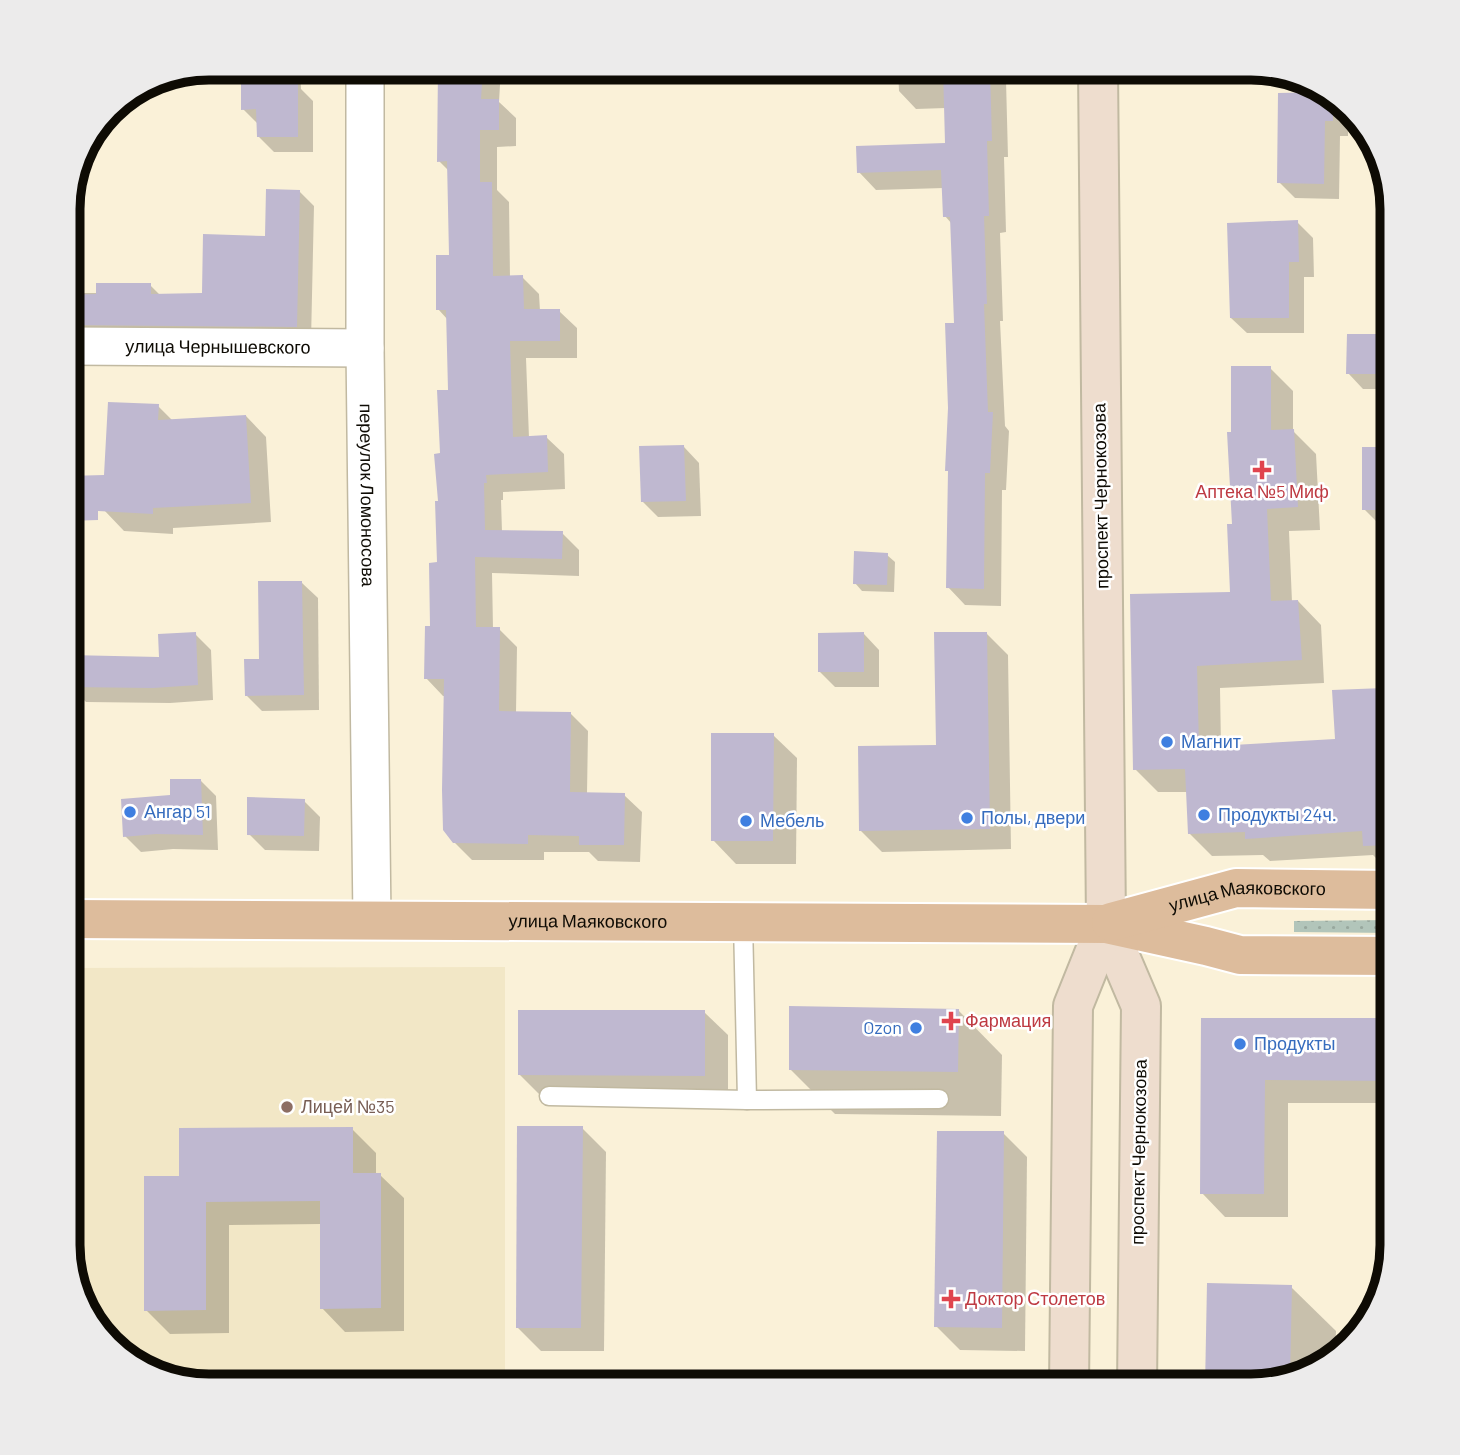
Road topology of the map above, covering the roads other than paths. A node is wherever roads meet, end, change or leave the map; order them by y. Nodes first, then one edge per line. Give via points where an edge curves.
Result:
1 (365, 80) edge
2 (1098, 81) edge
3 (81, 346) edge
4 (365, 348) junction
5 (1380, 890) edge
6 (80, 919) edge
7 (372, 920) junction
8 (744, 922) junction
9 (1106, 924) junction
10 (1380, 956) edge
11 (549, 1096) dead end
12 (939, 1099) dead end
13 (747, 1100) junction
14 (1069, 1374) edge
15 (1137, 1374) edge

1 - 4 street, переулок Ломоносова
2 - 9 street, проспект Чернокозова
3 - 4 street, улица Чернышевского
4 - 7 street, переулок Ломоносова
5 - 9 main road, улица Маяковского via 1236,888
6 - 7 main road, улица Маяковского
7 - 8 main road, улица Маяковского
8 - 9 main road, улица Маяковского
8 - 13 lane
9 - 10 main road, улица Маяковского via 1240,955
9 - 14 street, проспект Чернокозова via 1073,1006
9 - 15 street, проспект Чернокозова via 1141,1006
11 - 13 lane
12 - 13 lane

